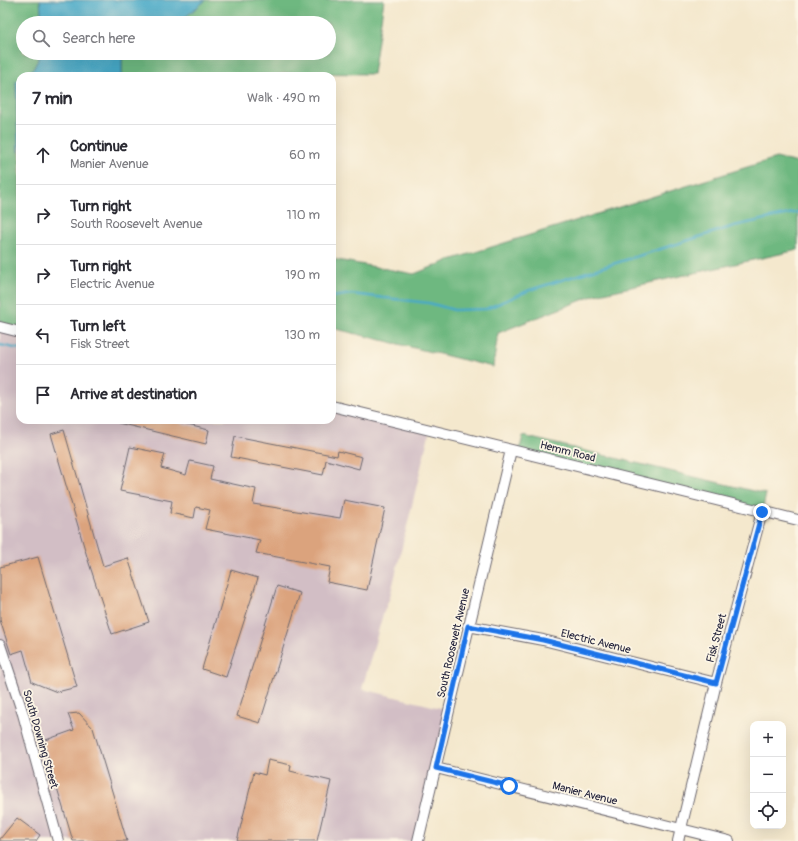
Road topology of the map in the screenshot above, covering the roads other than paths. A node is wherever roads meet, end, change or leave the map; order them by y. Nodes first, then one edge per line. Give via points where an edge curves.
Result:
1 (0, 327) edge
2 (16, 331) edge
3 (336, 407) edge
4 (511, 450) junction
5 (762, 512) junction
6 (798, 520) edge
7 (468, 626) junction
8 (0, 644) edge
9 (716, 683) junction
10 (436, 768) junction
11 (681, 830) junction
12 (58, 841) edge
13 (418, 841) edge
14 (678, 841) edge
15 (729, 841) edge

1 - 2 street
3 - 4 street, Hemm Road
4 - 5 street, Hemm Road
4 - 7 street, South Roosevelt Avenue
5 - 6 street, Hemm Road
5 - 9 street, Fisk Street
7 - 9 street, Electric Avenue via 543,640
7 - 10 street, South Roosevelt Avenue
8 - 12 street, South Downing Street
9 - 11 street, Fisk Street
10 - 11 street, Manier Avenue
10 - 13 street, South Roosevelt Avenue
11 - 14 street, Fisk Street
11 - 15 street, Manier Avenue

